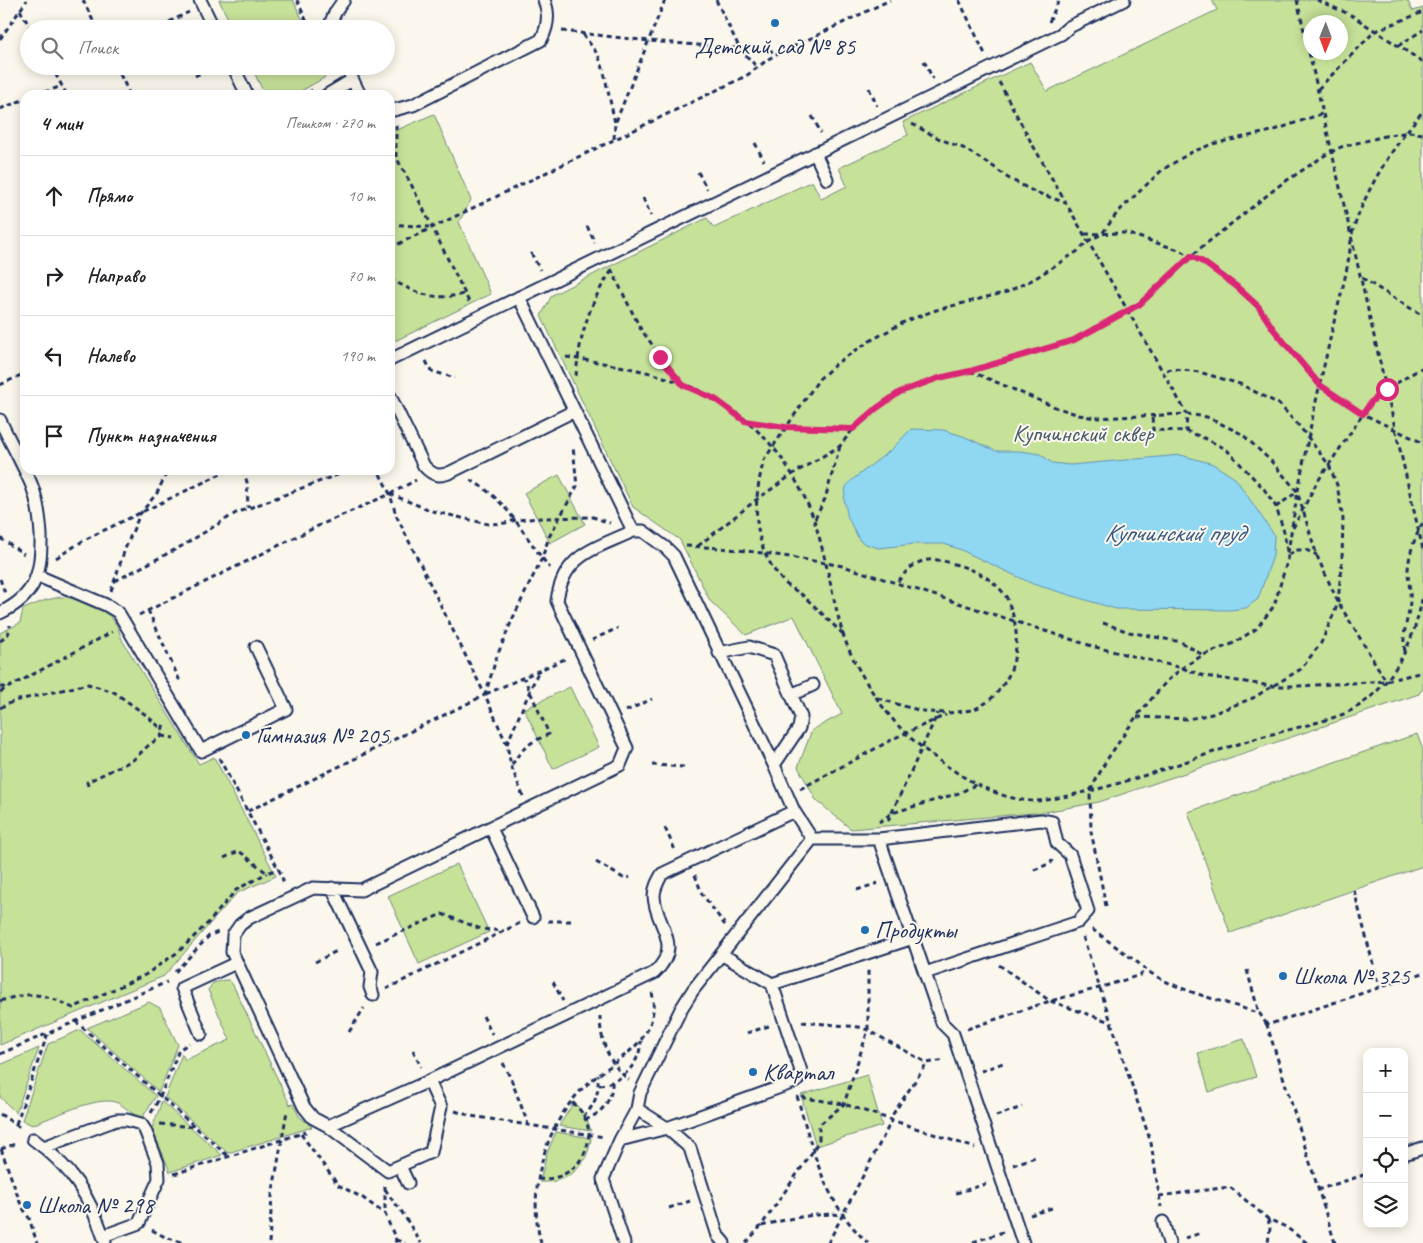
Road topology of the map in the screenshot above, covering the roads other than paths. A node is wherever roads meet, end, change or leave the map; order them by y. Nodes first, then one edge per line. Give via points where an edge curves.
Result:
1 (200, 0) edge
2 (344, 0) edge
3 (544, 0) edge
4 (1124, 0) edge
5 (210, 20) edge
6 (331, 20) edge
7 (237, 75) edge
8 (350, 75) edge
9 (352, 80) junction
10 (245, 90) edge
11 (335, 90) edge
12 (357, 90) edge
13 (395, 110) edge
14 (815, 153) junction
15 (827, 178) dead end
16 (519, 297) junction
17 (395, 358) edge
18 (395, 406) edge
19 (574, 411) junction
20 (0, 420) edge
21 (5, 445) edge
22 (20, 468) edge
23 (24, 475) edge
24 (633, 532) junction
25 (39, 570) junction
26 (0, 613) edge
27 (256, 647) dead end
28 (719, 653) junction
29 (813, 685) dead end
30 (791, 695) junction
31 (774, 765) junction
32 (794, 811) junction
33 (491, 828) junction
34 (812, 839) junction
35 (879, 839) junction
36 (332, 888) junction
37 (533, 917) road end
38 (914, 938) junction
39 (721, 954) junction
40 (236, 963) junction
41 (925, 973) junction
42 (772, 984) junction
43 (373, 995) road end
44 (201, 1034) road end
45 (426, 1077) junction
46 (637, 1108) junction
47 (328, 1126) junction
48 (667, 1128) junction
49 (33, 1139) road end
50 (620, 1140) junction
51 (44, 1147) junction
52 (1423, 1148) edge
53 (1408, 1153) edge
54 (400, 1166) junction
55 (408, 1183) dead end
56 (1163, 1222) road end
57 (104, 1239) edge
58 (624, 1243) edge
59 (724, 1243) edge
60 (1023, 1243) edge
61 (1170, 1243) edge

1 - 5 lane
2 - 6 lane
3 - 13 lane via 548,16 542,40 413,105
4 - 14 lane via 1061,34
7 - 10 lane
8 - 9 lane
9 - 11 lane
9 - 12 lane
14 - 15 lane
14 - 16 lane
16 - 17 lane
16 - 19 lane
18 - 19 lane via 424,466 436,475 444,476
19 - 24 lane
20 - 21 lane
21 - 22 lane
23 - 25 lane via 38,503 40,516
24 - 28 lane via 643,531 674,556
24 - 33 lane via 579,557 569,566 557,601 627,748 620,765
25 - 26 lane via 32,588 12,608
25 - 27 lane via 118,612 201,751 286,709
28 - 30 lane via 749,647 774,655
28 - 31 lane
29 - 30 lane
30 - 31 lane via 800,717 799,728
31 - 32 lane
32 - 34 lane
32 - 45 lane via 683,858 662,874 654,895 667,933 667,954 659,968 648,976 496,1049
33 - 36 lane via 361,890
33 - 37 lane
34 - 35 lane
34 - 39 lane
35 - 38 lane
35 - 41 lane via 1041,820 1052,822 1057,843 1070,855 1088,911 1078,922
36 - 40 lane via 313,888 240,925 233,935 232,952
36 - 43 lane via 372,972 370,986
38 - 41 lane
38 - 42 lane
39 - 42 lane
39 - 46 lane via 685,1002 641,1090
40 - 44 lane via 182,988
40 - 47 lane via 304,1107 313,1118
41 - 60 lane via 942,1023 953,1034
42 - 48 lane via 801,1071 795,1090
45 - 47 lane
45 - 54 lane via 440,1106 431,1152
46 - 48 lane
46 - 50 lane
47 - 54 lane via 388,1171
48 - 50 lane
48 - 59 lane via 690,1148 718,1236
49 - 51 lane
50 - 58 lane via 603,1179
51 - 57 lane via 71,1173 88,1197
51 - 57 lane via 116,1120 146,1126 158,1163 159,1179 139,1223
52 - 53 lane
54 - 55 lane
56 - 61 lane

